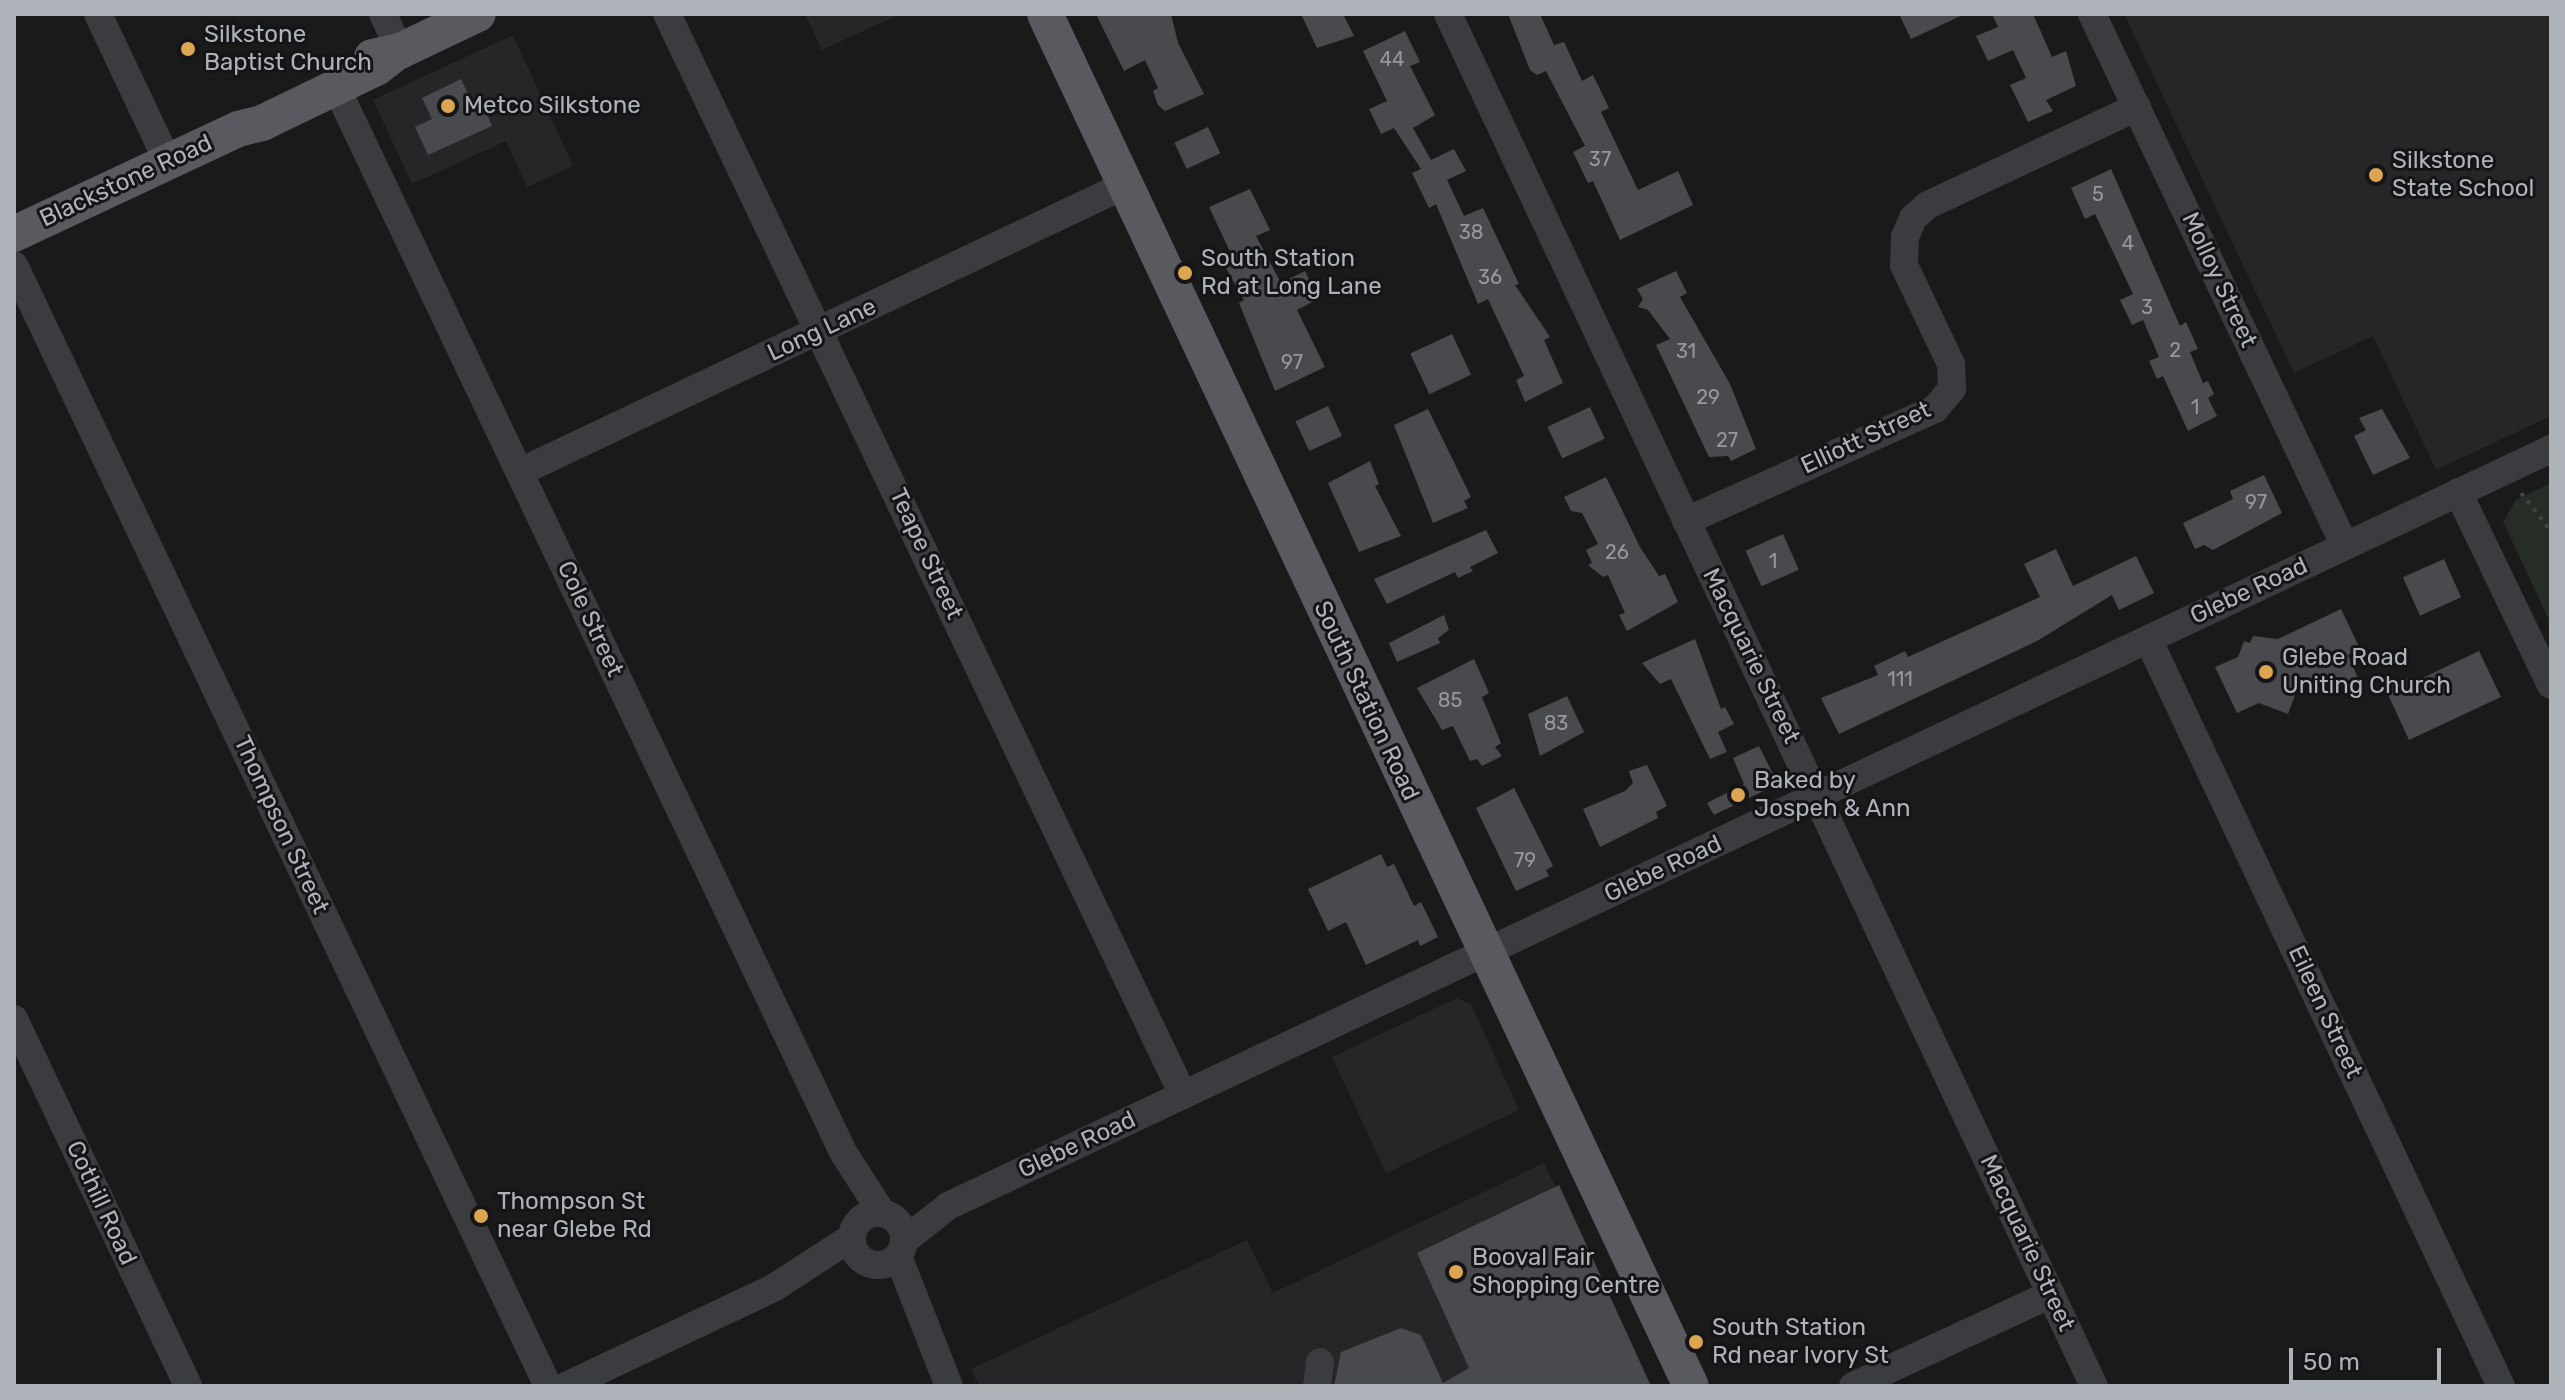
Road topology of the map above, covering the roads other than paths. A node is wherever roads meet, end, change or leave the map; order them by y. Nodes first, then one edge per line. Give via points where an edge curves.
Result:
1 (98, 14) edge
2 (383, 14) edge
3 (478, 14) edge
4 (667, 14) edge
5 (1045, 14) edge
6 (1448, 14) edge
7 (2092, 14) edge
8 (398, 52) junction
9 (336, 87) junction
10 (2137, 107) junction
11 (238, 129) junction
12 (168, 162) junction
13 (1123, 186) junction
14 (14, 234) edge
15 (14, 265) edge
16 (820, 331) junction
17 (2551, 449) edge
18 (520, 472) junction
19 (2458, 492) junction
20 (1686, 521) junction
21 (2345, 546) junction
22 (2148, 639) junction
23 (2551, 685) edge
24 (1817, 796) junction
25 (1485, 954) junction
26 (14, 1019) edge
27 (1183, 1095) junction
28 (879, 1239) junction
29 (2051, 1294) junction
30 (608, 1377) edge
31 (188, 1386) edge
32 (548, 1386) edge
33 (566, 1386) edge
34 (949, 1386) edge
35 (1691, 1386) edge
36 (1853, 1386) edge
37 (2094, 1386) edge
38 (2501, 1386) edge

1 - 12 street
2 - 8 street
3 - 8 main road, Blackstone Road
4 - 16 street, Teape Street
5 - 13 main road, South Station Road
6 - 20 street, Macquarie Street
7 - 10 street, Molloy Street
8 - 9 main road, Blackstone Road
8 - 11 main road, Blackstone Road via 370,58 256,111
9 - 11 main road, Blackstone Road
9 - 18 street, Cole Street
10 - 20 street, Elliott Street via 1928,205 1913,218 1905,237 1904,265 1951,364 1952,389 1935,409
10 - 21 street, Molloy Street
11 - 12 main road, Blackstone Road
12 - 14 main road, Blackstone Road
13 - 16 street, Long Lane
13 - 25 main road, South Station Road
15 - 32 street, Thompson Street
16 - 18 street, Long Lane
16 - 27 street, Teape Street
17 - 19 street, Glebe Road
18 - 28 street, Cole Street via 843,1152
19 - 21 street, Glebe Road
19 - 23 street
20 - 24 street, Macquarie Street
21 - 22 street, Glebe Road
22 - 24 street, Glebe Road
22 - 38 street, Eileen Street
24 - 25 street, Glebe Road
24 - 29 street, Macquarie Street
25 - 27 street, Glebe Road
25 - 35 main road, South Station Road
26 - 31 street, Cothill Road
27 - 28 street, Glebe Road
28 - 30 street, Glebe Road via 775,1287
28 - 34 street, Cole Street
29 - 36 street
29 - 37 street, Macquarie Street
30 - 33 street, Glebe Road

